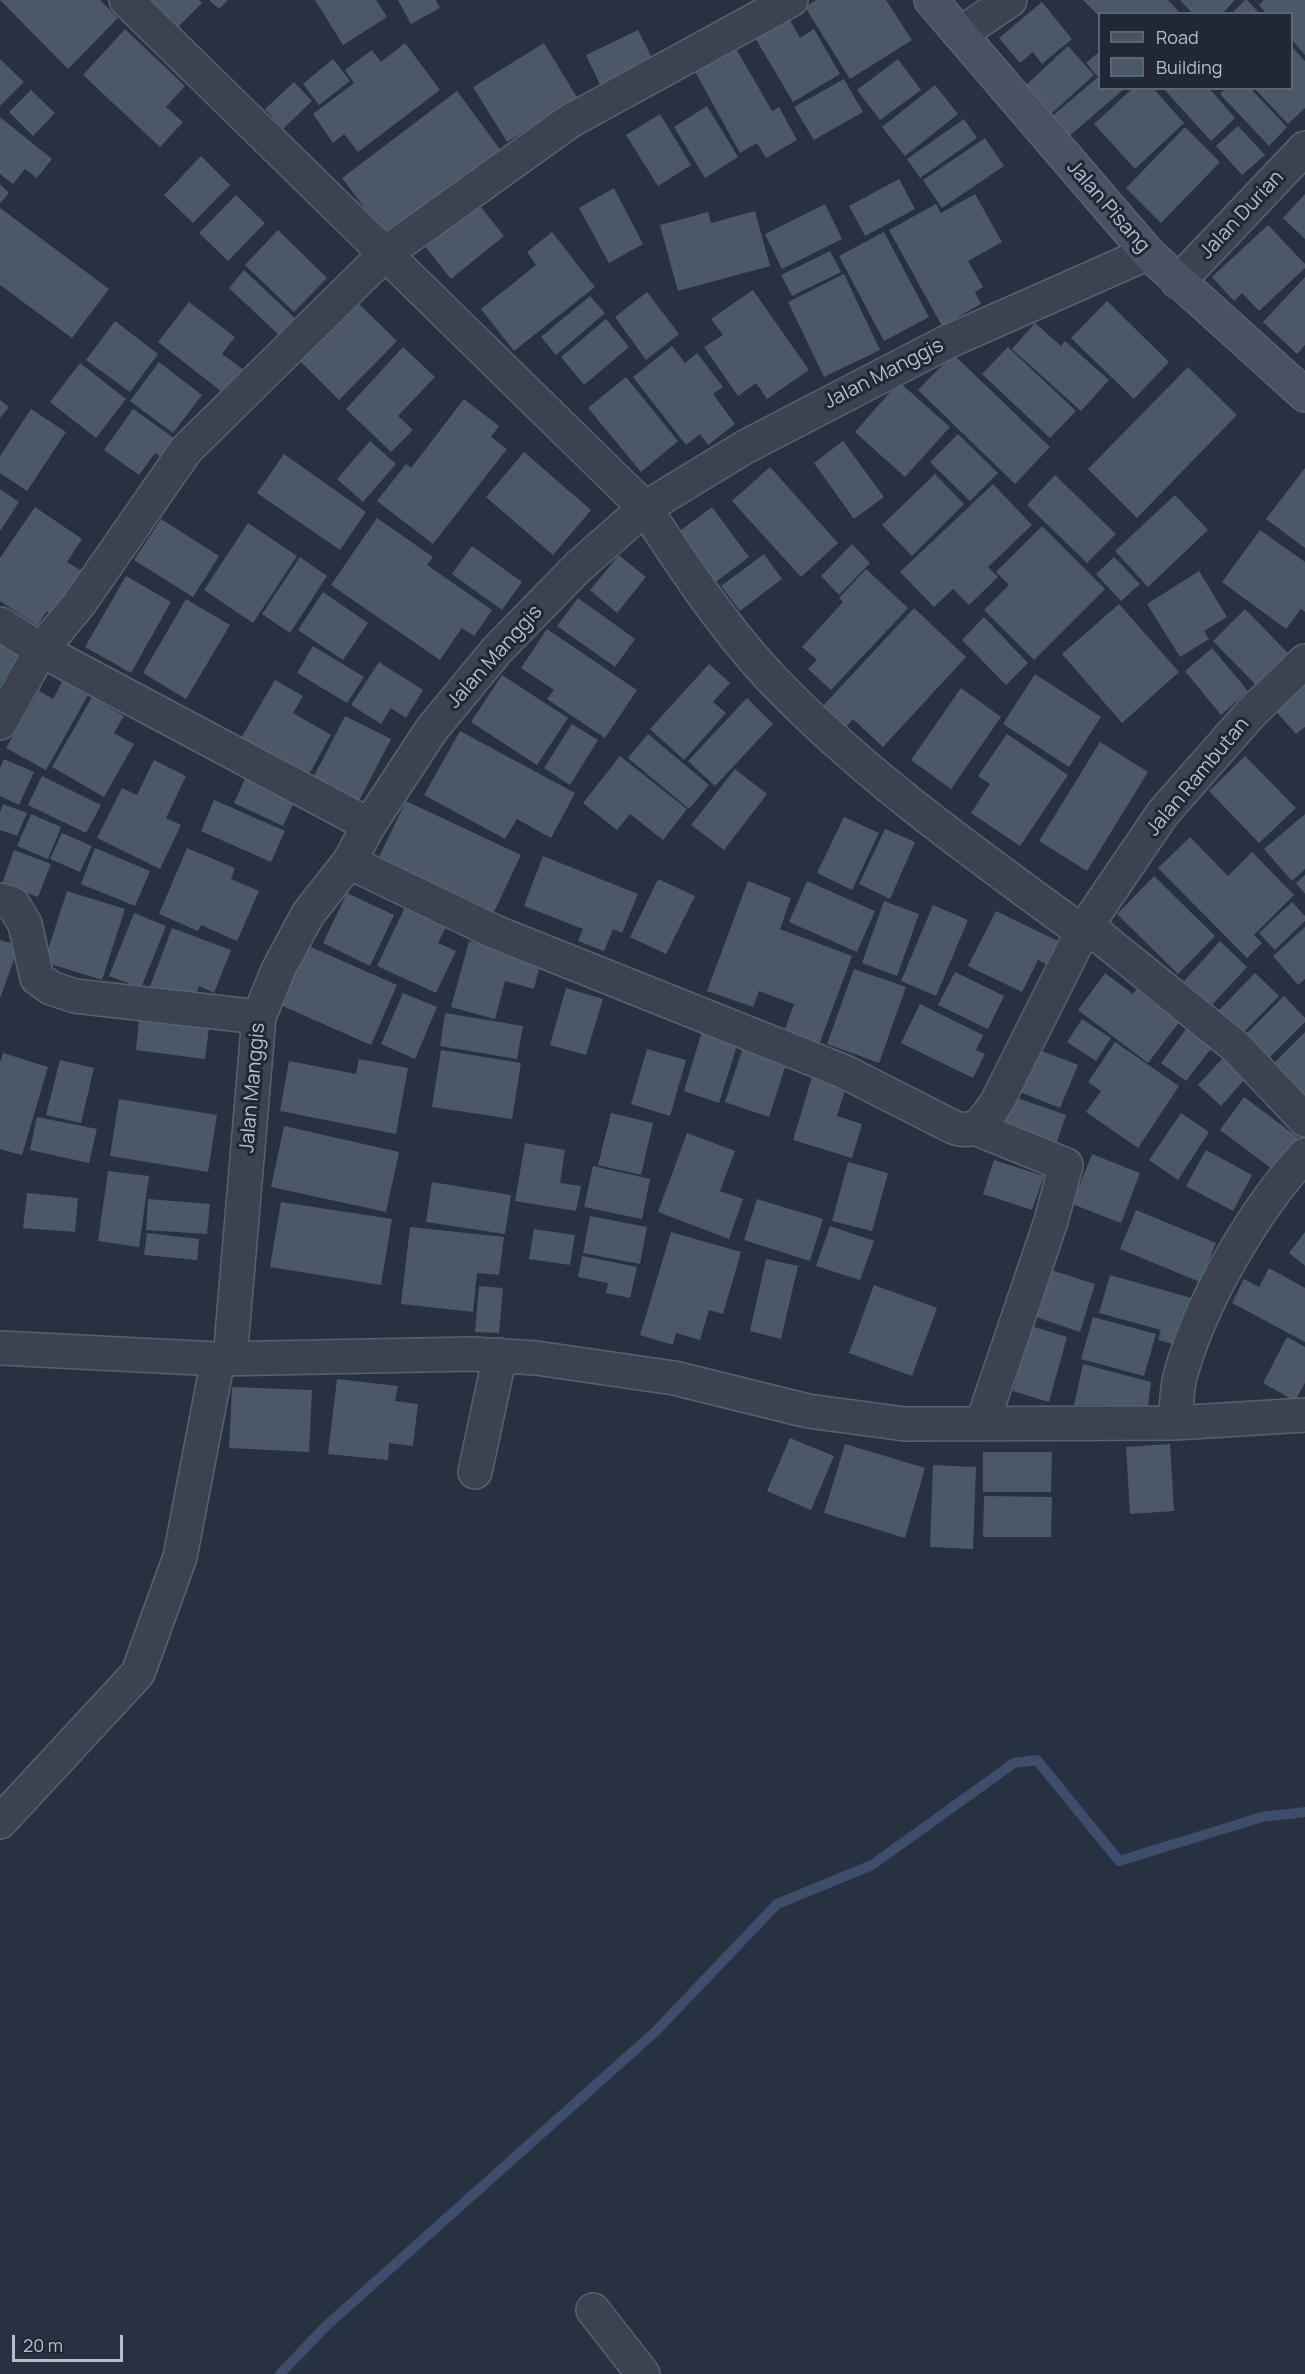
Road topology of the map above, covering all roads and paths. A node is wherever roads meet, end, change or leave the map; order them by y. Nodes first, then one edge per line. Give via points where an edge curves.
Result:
1 (126, 0) edge
2 (791, 0) edge
3 (931, 0) edge
4 (1010, 0) edge
5 (960, 34) junction
6 (1305, 148) edge
7 (386, 253) junction
8 (1148, 253) junction
9 (1179, 282) junction
10 (1305, 395) edge
11 (645, 508) junction
12 (0, 624) edge
13 (41, 650) junction
14 (1305, 661) edge
15 (0, 723) edge
16 (369, 825) junction
17 (349, 862) junction
18 (0, 900) edge
19 (1084, 929) junction
20 (259, 1017) junction
21 (1305, 1120) edge
22 (975, 1128) junction
23 (1305, 1155) edge
24 (0, 1348) edge
25 (500, 1356) junction
26 (224, 1359) junction
27 (1305, 1415) edge
28 (1175, 1423) junction
29 (982, 1424) junction
30 (475, 1472) dead end
31 (0, 1822) edge
32 (593, 2310) dead end
33 (644, 2374) edge

1 - 7 street
2 - 7 street via 570,121
3 - 5 street, Jalan Pisang
4 - 5 street
5 - 8 street, Jalan Pisang
6 - 9 street, Jalan Durian
7 - 11 street
7 - 13 street via 186,450 79,604
8 - 9 street, Jalan Pisang
8 - 11 street, Jalan Manggis via 947,342 746,447
9 - 10 street, Jalan Pisang
11 - 16 street, Jalan Manggis via 578,567 497,650 432,729
11 - 19 street via 706,601 769,675 836,741 950,836
12 - 13 street
13 - 15 street
13 - 16 street
14 - 19 street, Jalan Rambutan via 1251,713 1163,813
16 - 17 street, Jalan Manggis
17 - 20 street, Jalan Manggis via 308,914 278,970
17 - 22 street via 495,932 846,1072 953,1127
18 - 20 street via 13,904 25,924 37,978 51,988 75,996
19 - 21 street via 1235,1046
19 - 22 street, Jalan Rambutan via 997,1102
20 - 26 street, Jalan Manggis
22 - 29 street via 1066,1165 1051,1221
23 - 28 street via 1253,1221 1205,1309 1180,1374
24 - 26 street
25 - 26 street
25 - 29 street via 674,1378 808,1411 905,1424
25 - 30 street
26 - 31 street, Jalan Manggis via 180,1557 138,1673
27 - 28 street
28 - 29 street
32 - 33 street

